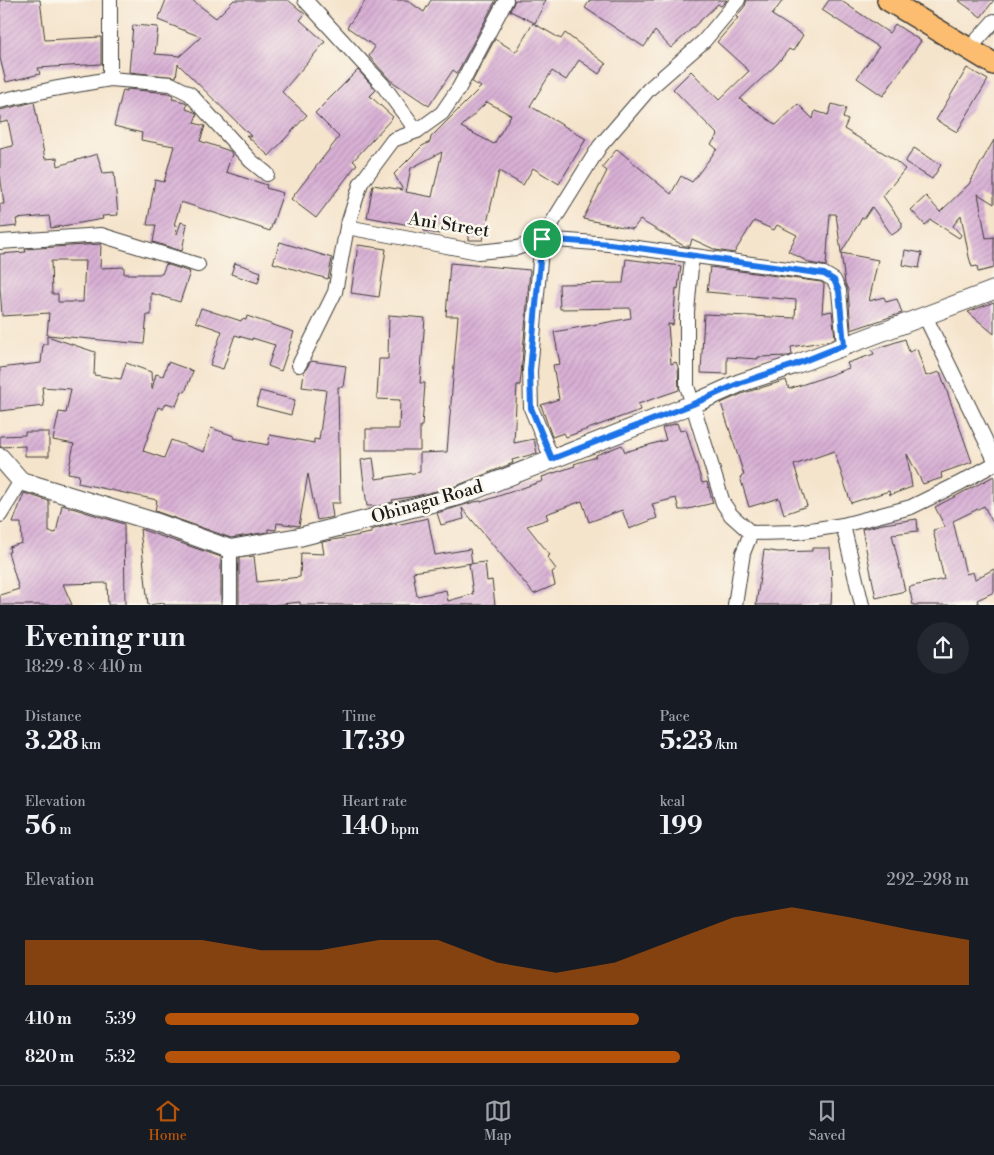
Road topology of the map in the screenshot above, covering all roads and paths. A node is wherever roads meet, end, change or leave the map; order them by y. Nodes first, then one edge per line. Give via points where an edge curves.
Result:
1 (110, 0) edge
2 (305, 0) edge
3 (506, 0) edge
4 (738, 0) edge
5 (888, 0) edge
6 (905, 0) edge
7 (994, 21) edge
8 (972, 45) junction
9 (994, 53) edge
10 (994, 64) edge
11 (110, 79) junction
12 (0, 101) edge
13 (417, 131) junction
14 (268, 174) dead end
15 (348, 227) junction
16 (542, 239) junction
17 (0, 242) edge
18 (692, 256) junction
19 (198, 265) dead end
20 (994, 290) edge
21 (925, 316) junction
22 (844, 345) junction
23 (299, 365) dead end
24 (693, 404) junction
25 (0, 457) edge
26 (994, 458) edge
27 (552, 459) junction
28 (994, 464) edge
29 (21, 482) junction
30 (0, 515) edge
31 (843, 525) junction
32 (750, 533) junction
33 (230, 549) junction
34 (230, 605) edge
35 (735, 605) edge
36 (862, 605) edge

1 - 11 street
2 - 13 street via 382,84
3 - 13 street via 455,94 442,113
4 - 16 street via 704,41 649,89 600,146
5 - 8 main road
6 - 8 main road
7 - 8 street
8 - 9 main road
8 - 10 main road
11 - 12 street
11 - 14 street via 171,84 190,94 251,161
13 - 15 street via 393,140 361,183
15 - 16 street, Ani Street via 478,252 517,248
15 - 23 street via 336,292
16 - 18 street, Ani Street via 610,244
16 - 27 street via 530,371 531,408
17 - 19 street via 101,235
18 - 22 street, Ani Street via 824,274 834,280 839,291
18 - 24 street via 687,312 687,386
20 - 21 street, Obinagu Road
21 - 22 street, Obinagu Road
21 - 26 street
22 - 24 street, Obinagu Road
24 - 27 street, Obinagu Road
24 - 32 street via 722,503
25 - 29 street
27 - 33 street, Obinagu Road via 459,496 299,537
28 - 31 street via 911,507
29 - 30 street
29 - 33 street, Obinagu Road via 155,522
31 - 32 street via 797,532
31 - 36 street
32 - 35 street
33 - 34 street

